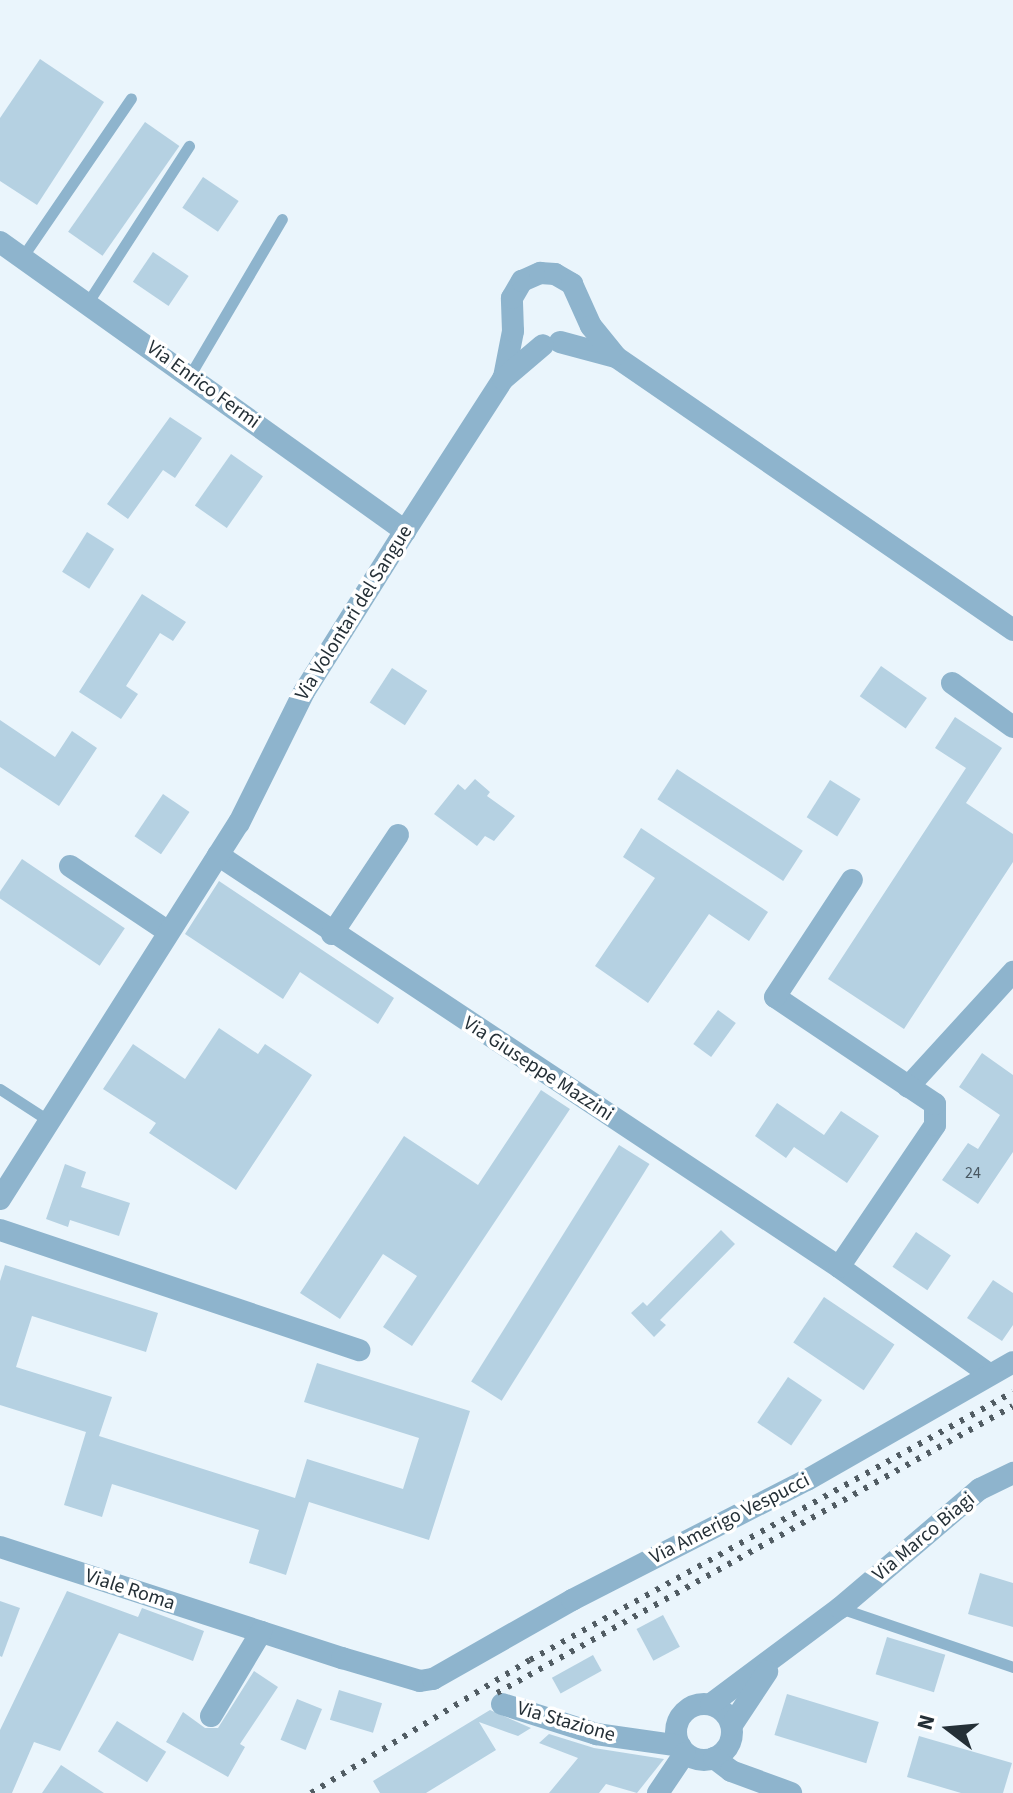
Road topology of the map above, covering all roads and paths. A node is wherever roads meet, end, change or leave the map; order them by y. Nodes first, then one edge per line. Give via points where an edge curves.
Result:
1 (131, 98) dead end
2 (189, 146) dead end
3 (282, 219) dead end
4 (0, 242) edge
5 (23, 256) junction
6 (88, 302) junction
7 (582, 307) junction
8 (513, 324) junction
9 (552, 344) junction
10 (616, 357) junction
11 (190, 375) junction
12 (503, 379) junction
13 (405, 531) junction
14 (1013, 630) edge
15 (952, 683) dead end
16 (1013, 727) edge
17 (398, 835) dead end
18 (218, 855) junction
19 (70, 866) dead end
20 (852, 880) dead end
21 (167, 931) junction
22 (332, 934) junction
23 (1013, 972) edge
24 (908, 1087) junction
25 (0, 1089) edge
26 (49, 1121) junction
27 (0, 1199) edge
28 (0, 1230) edge
29 (839, 1267) junction
30 (359, 1350) dead end
31 (1013, 1362) edge
32 (989, 1374) junction
33 (1013, 1473) edge
34 (0, 1547) edge
35 (840, 1608) junction
36 (261, 1632) junction
37 (783, 1652) junction
38 (1013, 1667) edge
39 (444, 1672) joint
40 (502, 1704) dead end
41 (711, 1704) junction
42 (211, 1716) dead end
43 (681, 1742) junction
44 (725, 1743) junction
45 (658, 1793) edge
46 (791, 1793) edge

1 - 5 lane
2 - 6 lane
3 - 11 lane
4 - 5 street, Via Enrico Fermi
5 - 6 street, Via Enrico Fermi
6 - 11 street, Via Enrico Fermi
7 - 8 street, Via Volontari del Sangue via 566,279 536,274 513,294
7 - 9 street, Via Volontari del Sangue via 578,327
7 - 10 street, Via Volontari del Sangue
8 - 9 street, Via Volontari del Sangue via 524,338
8 - 12 street, Via Volontari del Sangue
9 - 10 street, Via Volontari del Sangue
9 - 12 street, Via Volontari del Sangue
10 - 14 street, Via Volontari del Sangue
11 - 13 street, Via Enrico Fermi
12 - 13 street, Via Volontari del Sangue
13 - 18 street, Via Volontari del Sangue via 304,692 251,802
15 - 16 street
17 - 22 street
18 - 21 street
18 - 22 street, Via Giuseppe Mazzini
19 - 21 street
20 - 24 street via 775,997
21 - 26 street
22 - 29 street, Via Giuseppe Mazzini
23 - 24 street
24 - 29 street via 935,1104 935,1125
25 - 26 lane
26 - 27 street
28 - 30 street
29 - 32 street, Via Giuseppe Mazzini
31 - 32 street, Via Amerigo Vespucci
32 - 39 street, Via Amerigo Vespucci via 807,1480
33 - 35 street, Via Marco Biagi via 980,1489
34 - 36 street, Viale Roma
35 - 37 street, Via Marco Biagi
35 - 38 lane
36 - 39 street, Viale Roma via 420,1681
36 - 42 street
37 - 41 street, Via Marco Biagi
37 - 44 street, Via Marco Biagi
40 - 43 street, Via Stazione via 629,1739
41 - 43 street via 688,1709
41 - 44 street via 725,1712
43 - 44 street via 698,1759
43 - 45 street
44 - 46 street via 752,1778

